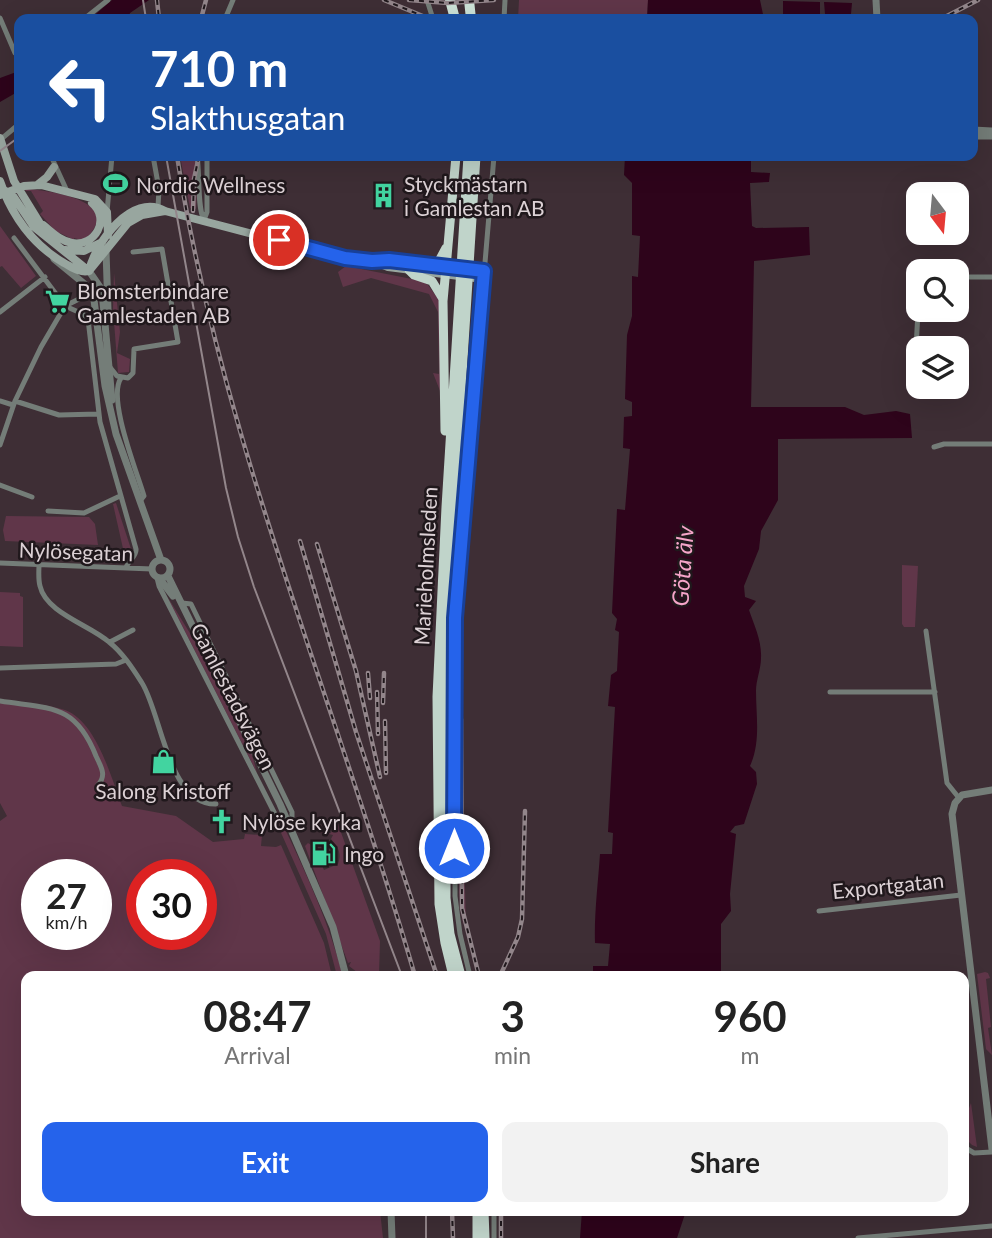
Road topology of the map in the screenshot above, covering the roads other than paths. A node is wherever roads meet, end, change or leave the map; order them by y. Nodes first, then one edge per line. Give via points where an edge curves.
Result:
1 (108, 0) edge
2 (90, 14) edge
3 (0, 18) edge
4 (14, 49) edge
5 (14, 128) edge
6 (0, 139) edge
7 (52, 161) edge
8 (112, 161) edge
9 (154, 161) edge
10 (198, 161) edge
11 (207, 161) edge
12 (456, 161) edge
13 (468, 161) edge
14 (475, 161) edge
15 (494, 161) edge
16 (54, 167) junction
17 (37, 185) junction
18 (1, 189) edge
19 (67, 191) junction
20 (85, 197) junction
21 (107, 209) junction
22 (162, 209) junction
23 (125, 216) junction
24 (206, 216) junction
25 (139, 217) junction
26 (34, 228) junction
27 (108, 235) junction
28 (14, 238) dead end
29 (447, 246) junction
30 (60, 247) junction
31 (106, 251) junction
32 (133, 252) dead end
33 (48, 254) junction
34 (372, 261) junction
35 (465, 262) junction
36 (429, 265) junction
37 (409, 270) junction
38 (89, 271) junction
39 (446, 272) junction
40 (484, 275) junction
41 (45, 277) junction
42 (992, 277) edge
43 (969, 278) edge
44 (87, 286) junction
45 (463, 292) junction
46 (443, 301) junction
47 (65, 306) junction
48 (0, 312) edge
49 (107, 331) junction
50 (109, 366) junction
51 (121, 378) junction
52 (0, 401) edge
53 (14, 403) junction
54 (98, 414) junction
55 (113, 421) junction
56 (120, 434) junction
57 (992, 444) edge
58 (0, 445) edge
59 (934, 447) dead end
60 (449, 453) junction
61 (0, 485) edge
62 (120, 496) junction
63 (32, 497) dead end
64 (48, 511) dead end
65 (160, 560) junction
66 (0, 563) edge
67 (39, 564) junction
68 (126, 568) junction
69 (152, 569) junction
70 (168, 576) junction
71 (158, 578) junction
72 (182, 603) junction
73 (133, 630) dead end
74 (926, 631) dead end
75 (195, 632) junction
76 (110, 642) junction
77 (126, 660) junction
78 (0, 668) edge
79 (830, 692) dead end
80 (935, 692) junction
81 (0, 701) edge
82 (265, 771) junction
83 (98, 785) dead end
84 (260, 785) junction
85 (992, 790) edge
86 (959, 798) junction
87 (216, 804) dead end
88 (288, 821) junction
89 (961, 895) junction
90 (819, 911) dead end
91 (345, 971) edge
92 (452, 971) edge
93 (460, 971) edge
94 (469, 971) edge
95 (991, 1133) edge
96 (969, 1150) edge
97 (992, 1151) edge
98 (391, 1216) edge
99 (477, 1216) edge
100 (484, 1216) edge
101 (494, 1216) edge
102 (992, 1226) edge
103 (392, 1238) edge
104 (477, 1238) edge
105 (485, 1238) edge
106 (494, 1238) edge
107 (858, 1238) edge

1 - 2 street
3 - 4 street
5 - 6 street
6 - 26 main road
7 - 16 street
8 - 21 street
9 - 22 street
10 - 24 street via 200,212
11 - 24 street
12 - 29 highway
13 - 35 highway, Marieholmsleden
14 - 35 highway, Marieholmsleden
15 - 40 street
16 - 17 main road
16 - 19 street
17 - 18 main road
17 - 19 main road
18 - 26 main road
18 - 26 main road via 13,196
19 - 20 main road
20 - 21 main road via 100,198
20 - 26 main road via 97,207 100,219 91,239 69,242
21 - 23 main road
21 - 27 main road
22 - 23 main road via 142,208
22 - 24 main road
22 - 25 main road
23 - 25 main road
23 - 27 main road
24 - 34 main road via 334,255
25 - 31 main road via 121,230
26 - 30 main road
26 - 33 main road
27 - 30 main road via 85,251
27 - 38 main road
28 - 41 street
29 - 36 highway via 439,261
29 - 39 highway
30 - 38 main road
31 - 38 main road
31 - 49 street
32 - 51 street via 162,249 178,342 134,349 133,373
33 - 38 main road via 81,272
33 - 44 street
34 - 36 main road
34 - 37 main road
35 - 45 highway, Marieholmsleden
36 - 39 main road
37 - 39 main road
37 - 46 highway via 432,281
38 - 44 street
38 - 49 street via 101,292
39 - 40 main road
39 - 46 highway
40 - 94 street via 454,647 455,896
41 - 47 street
41 - 48 street
42 - 43 street
44 - 47 street via 79,299
44 - 55 street via 96,306
45 - 60 highway, Marieholmsleden
45 - 93 highway, Marieholmsleden via 445,703 446,898
46 - 60 highway
47 - 53 street
47 - 54 street via 89,321
49 - 50 street
50 - 51 street
50 - 55 street
51 - 56 street via 117,385
52 - 53 street
53 - 54 street via 59,415
53 - 58 street
54 - 62 street
55 - 56 street
56 - 65 street
57 - 59 street
60 - 92 highway, Marieholmsleden via 438,649 438,884
61 - 63 street
62 - 64 street via 84,513
62 - 68 street via 136,549
65 - 69 street
65 - 70 street via 169,565
66 - 67 street, Nylösegatan
67 - 68 street, Nylösegatan
67 - 76 street via 40,586 47,598 69,618
68 - 69 street, Nylösegatan
69 - 71 street
70 - 71 street
70 - 72 street, Gamlestadsvägen
71 - 75 street, Gamlestadsvägen
71 - 84 street, Gamlestadsvägen
72 - 75 street, Gamlestadsvägen
72 - 88 street, Gamlestadsvägen via 191,604 292,812
73 - 76 street
74 - 80 street
75 - 82 street, Gamlestadsvägen
76 - 77 street
77 - 78 street via 56,668
77 - 87 street via 152,703 179,779 196,799
79 - 80 street
80 - 86 street via 947,783
81 - 83 street via 57,711 77,721 103,774
82 - 84 street
82 - 88 street, Gamlestadsvägen
84 - 88 street, Gamlestadsvägen via 278,820
85 - 86 street
86 - 89 street, Exportgatan via 952,814
88 - 91 street, Gamlestadsvägen via 333,927
89 - 90 street, Exportgatan
89 - 95 street, Exportgatan
95 - 97 street, Exportgatan
96 - 97 street, Exportgatan
98 - 103 street
99 - 104 highway
100 - 105 highway
101 - 106 street
102 - 107 street

